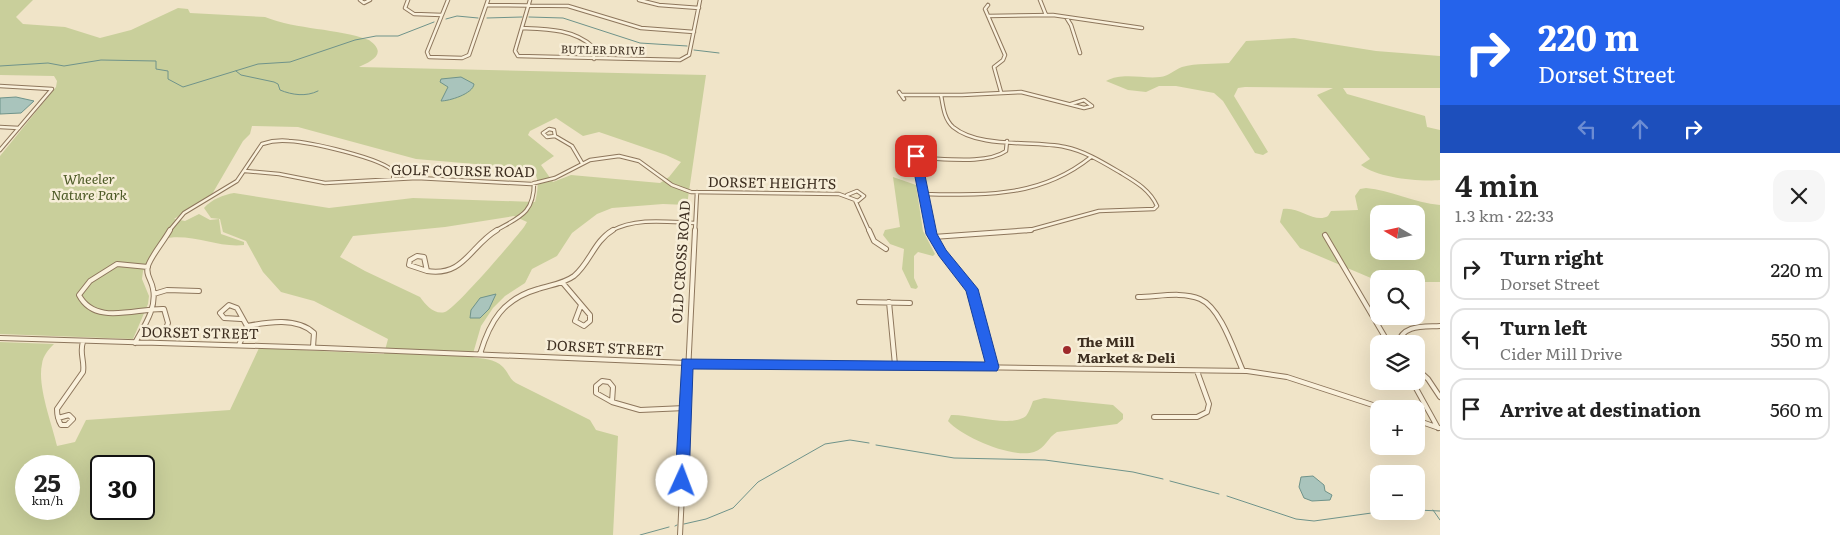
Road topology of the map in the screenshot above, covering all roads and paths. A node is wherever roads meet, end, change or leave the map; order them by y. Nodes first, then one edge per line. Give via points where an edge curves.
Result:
1 (360, 0) edge
2 (370, 0) edge
3 (408, 0) edge
4 (448, 0) edge
5 (488, 0) edge
6 (530, 0) edge
7 (639, 0) edge
8 (700, 0) edge
9 (1040, 0) edge
10 (487, 5) junction
11 (528, 5) junction
12 (988, 6) dead end
13 (699, 8) junction
14 (442, 15) junction
15 (1046, 15) junction
16 (988, 16) junction
17 (1066, 17) junction
18 (522, 28) junction
19 (1142, 28) dead end
20 (694, 32) junction
21 (1080, 53) dead end
22 (594, 59) junction
23 (0, 86) edge
24 (899, 92) dead end
25 (1001, 92) junction
26 (902, 95) junction
27 (941, 95) junction
28 (904, 99) dead end
29 (1071, 104) junction
30 (0, 127) edge
31 (19, 128) junction
32 (555, 136) dead end
33 (1007, 141) junction
34 (0, 150) edge
35 (915, 151) dead end
36 (1091, 157) junction
37 (916, 158) junction
38 (582, 164) junction
39 (245, 171) junction
40 (392, 179) junction
41 (534, 183) junction
42 (697, 192) junction
43 (923, 194) junction
44 (847, 195) junction
45 (854, 200) junction
46 (695, 223) junction
47 (1325, 235) dead end
48 (933, 238) junction
49 (886, 249) dead end
50 (148, 267) junction
51 (427, 272) junction
52 (562, 282) junction
53 (199, 292) dead end
54 (154, 294) junction
55 (1138, 297) dead end
56 (858, 302) dead end
57 (889, 302) junction
58 (910, 303) dead end
59 (581, 304) junction
60 (152, 308) junction
61 (241, 319) junction
62 (246, 326) junction
63 (1440, 326) edge
64 (1383, 335) edge
65 (1401, 335) edge
66 (163, 336) dead end
67 (0, 338) edge
68 (84, 342) junction
69 (135, 343) junction
70 (239, 345) junction
71 (313, 347) junction
72 (480, 354) junction
73 (687, 363) junction
74 (895, 365) junction
75 (992, 367) junction
76 (1197, 371) junction
77 (1243, 371) junction
78 (1425, 376) edge
79 (1417, 390) edge
80 (1440, 397) edge
81 (612, 402) junction
82 (1370, 404) edge
83 (685, 408) junction
84 (1154, 416) dead end
85 (58, 418) dead end
86 (1425, 423) edge
87 (1439, 428) edge
88 (680, 535) edge

1 - 2 street via 364,3
3 - 14 street via 405,8 411,14
4 - 14 street
5 - 10 street
6 - 11 street, BUTLER DRIVE
7 - 13 street
8 - 13 street, BUTLER DRIVE
9 - 15 street
10 - 11 street
10 - 14 street via 470,54 464,58 426,55
11 - 18 street, BUTLER DRIVE
11 - 20 street via 568,6 641,28
12 - 16 street via 985,8
13 - 20 street, BUTLER DRIVE
15 - 16 street
15 - 17 street
16 - 25 street via 1005,53 994,66
17 - 19 street
17 - 21 street
18 - 22 street via 551,30 583,39 593,47
18 - 22 street, BUTLER DRIVE via 515,51 518,56
20 - 22 street, BUTLER DRIVE via 689,55 684,60
23 - 31 street via 51,88
24 - 26 street
25 - 27 street
25 - 29 street via 1034,94
26 - 27 street
26 - 28 street
27 - 33 street via 946,118 957,130 974,137
29 - 29 street via 1087,108 1092,106 1084,100
30 - 31 street
31 - 34 street
32 - 38 street via 572,146
33 - 36 street via 1061,147
33 - 37 street via 1006,151 993,157
35 - 37 street
36 - 43 street via 1070,174 1016,192
36 - 48 street via 1143,186 1157,206 1154,209 1094,212 1026,231
37 - 43 street
38 - 41 street, GOLF COURSE ROAD via 555,178
38 - 42 street, GOLF COURSE ROAD via 609,156 630,158 647,165 676,187
39 - 40 street, GOLF COURSE ROAD via 325,183
39 - 40 street via 260,146 284,139 388,166 394,171
39 - 50 street via 232,186 178,219
40 - 41 street, GOLF COURSE ROAD
41 - 51 street via 533,200 523,214 487,237 452,271 441,274
42 - 44 street, DORSET HEIGHTS
42 - 46 street, OLD CROSS ROAD
43 - 48 street
44 - 45 street, DORSET HEIGHTS
44 - 45 street, DORSET HEIGHTS via 857,191 864,195 862,200
45 - 49 street via 874,241
46 - 52 street via 641,222 620,227 600,239 580,270
46 - 73 street, OLD CROSS ROAD
47 - 64 street
48 - 75 street via 972,289
50 - 54 street
50 - 60 street via 117,264 90,281 79,295 91,311 112,313
51 - 51 street via 410,267 410,260 424,257
52 - 59 street
52 - 72 street via 524,293 503,306 488,326
53 - 54 street via 168,290
54 - 60 street
55 - 77 street via 1194,298 1206,302 1214,311
56 - 57 street
57 - 58 street
57 - 74 street
59 - 59 street via 575,321 584,326 591,317
60 - 66 street via 164,309 168,314
60 - 69 street
61 - 61 street via 234,305 227,306 220,313 224,318
61 - 62 street
62 - 70 street
62 - 71 street via 264,323 303,325 314,333
63 - 65 street via 1407,329
67 - 68 street, DORSET STREET
68 - 69 street, DORSET STREET
68 - 85 street via 80,350 83,372 59,405
69 - 70 street, DORSET STREET
70 - 71 street, DORSET STREET
71 - 72 street, DORSET STREET
72 - 73 street, DORSET STREET
73 - 74 street, DORSET STREET
73 - 83 street, OLD CROSS ROAD
74 - 75 street, DORSET STREET
75 - 76 street, DORSET STREET
76 - 77 street, DORSET STREET
76 - 84 street via 1209,404 1207,412 1199,417
77 - 82 street, DORSET STREET via 1287,377
78 - 80 street
79 - 87 street
81 - 81 street via 612,384 607,381 598,384 596,393
81 - 83 street via 637,411
83 - 88 street, OLD CROSS ROAD
86 - 87 street

